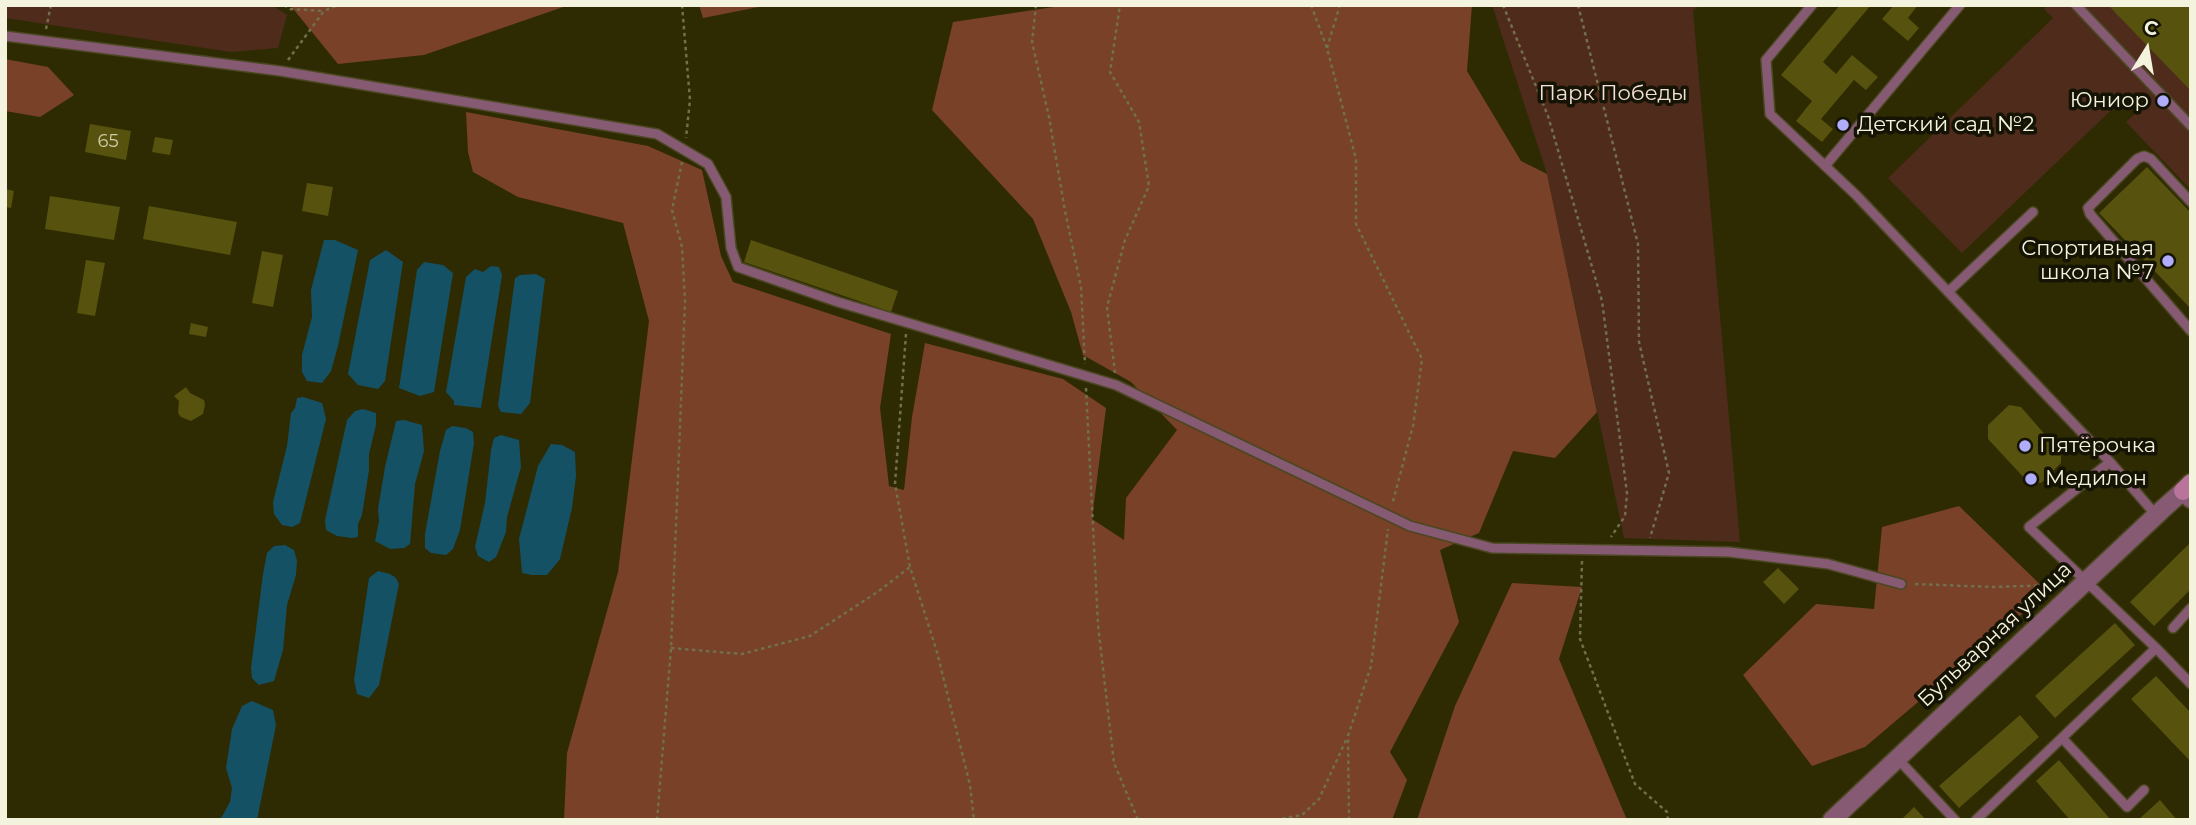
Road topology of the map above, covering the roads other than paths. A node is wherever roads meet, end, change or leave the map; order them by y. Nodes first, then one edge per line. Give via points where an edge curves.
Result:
1 (1812, 5) edge
2 (1960, 5) edge
3 (2076, 5) edge
4 (5, 36) edge
5 (2191, 126) edge
6 (1825, 166) junction
7 (2191, 202) edge
8 (2032, 212) dead end
9 (1948, 292) junction
10 (2190, 330) edge
11 (2110, 462) junction
12 (2188, 491) edge
13 (2156, 515) junction
14 (2086, 581) junction
15 (1901, 584) road end
16 (2191, 608) edge
17 (2173, 628) dead end
18 (2156, 648) junction
19 (2191, 684) edge
20 (2062, 738) junction
21 (1897, 758) junction
22 (2144, 790) dead end
23 (1832, 820) edge
24 (1955, 820) edge
25 (1976, 820) edge

1 - 6 lane via 1766,60 1769,110
2 - 6 lane
3 - 5 lane
4 - 15 lane via 280,71 657,134 708,164 726,197 731,248 738,267 907,324 1116,385 1410,526 1492,548 1729,552 1815,562
6 - 9 lane
7 - 10 lane via 2144,156 2088,208
8 - 9 lane
9 - 11 lane
11 - 13 lane
11 - 14 lane via 2029,527
12 - 13 street, Бульварная улица
13 - 14 street, Бульварная улица
14 - 18 lane
14 - 21 street, Бульварная улица
16 - 17 lane
18 - 19 lane
18 - 20 lane
20 - 22 lane via 2127,807
20 - 25 lane
21 - 23 street, Бульварная улица
21 - 24 lane

